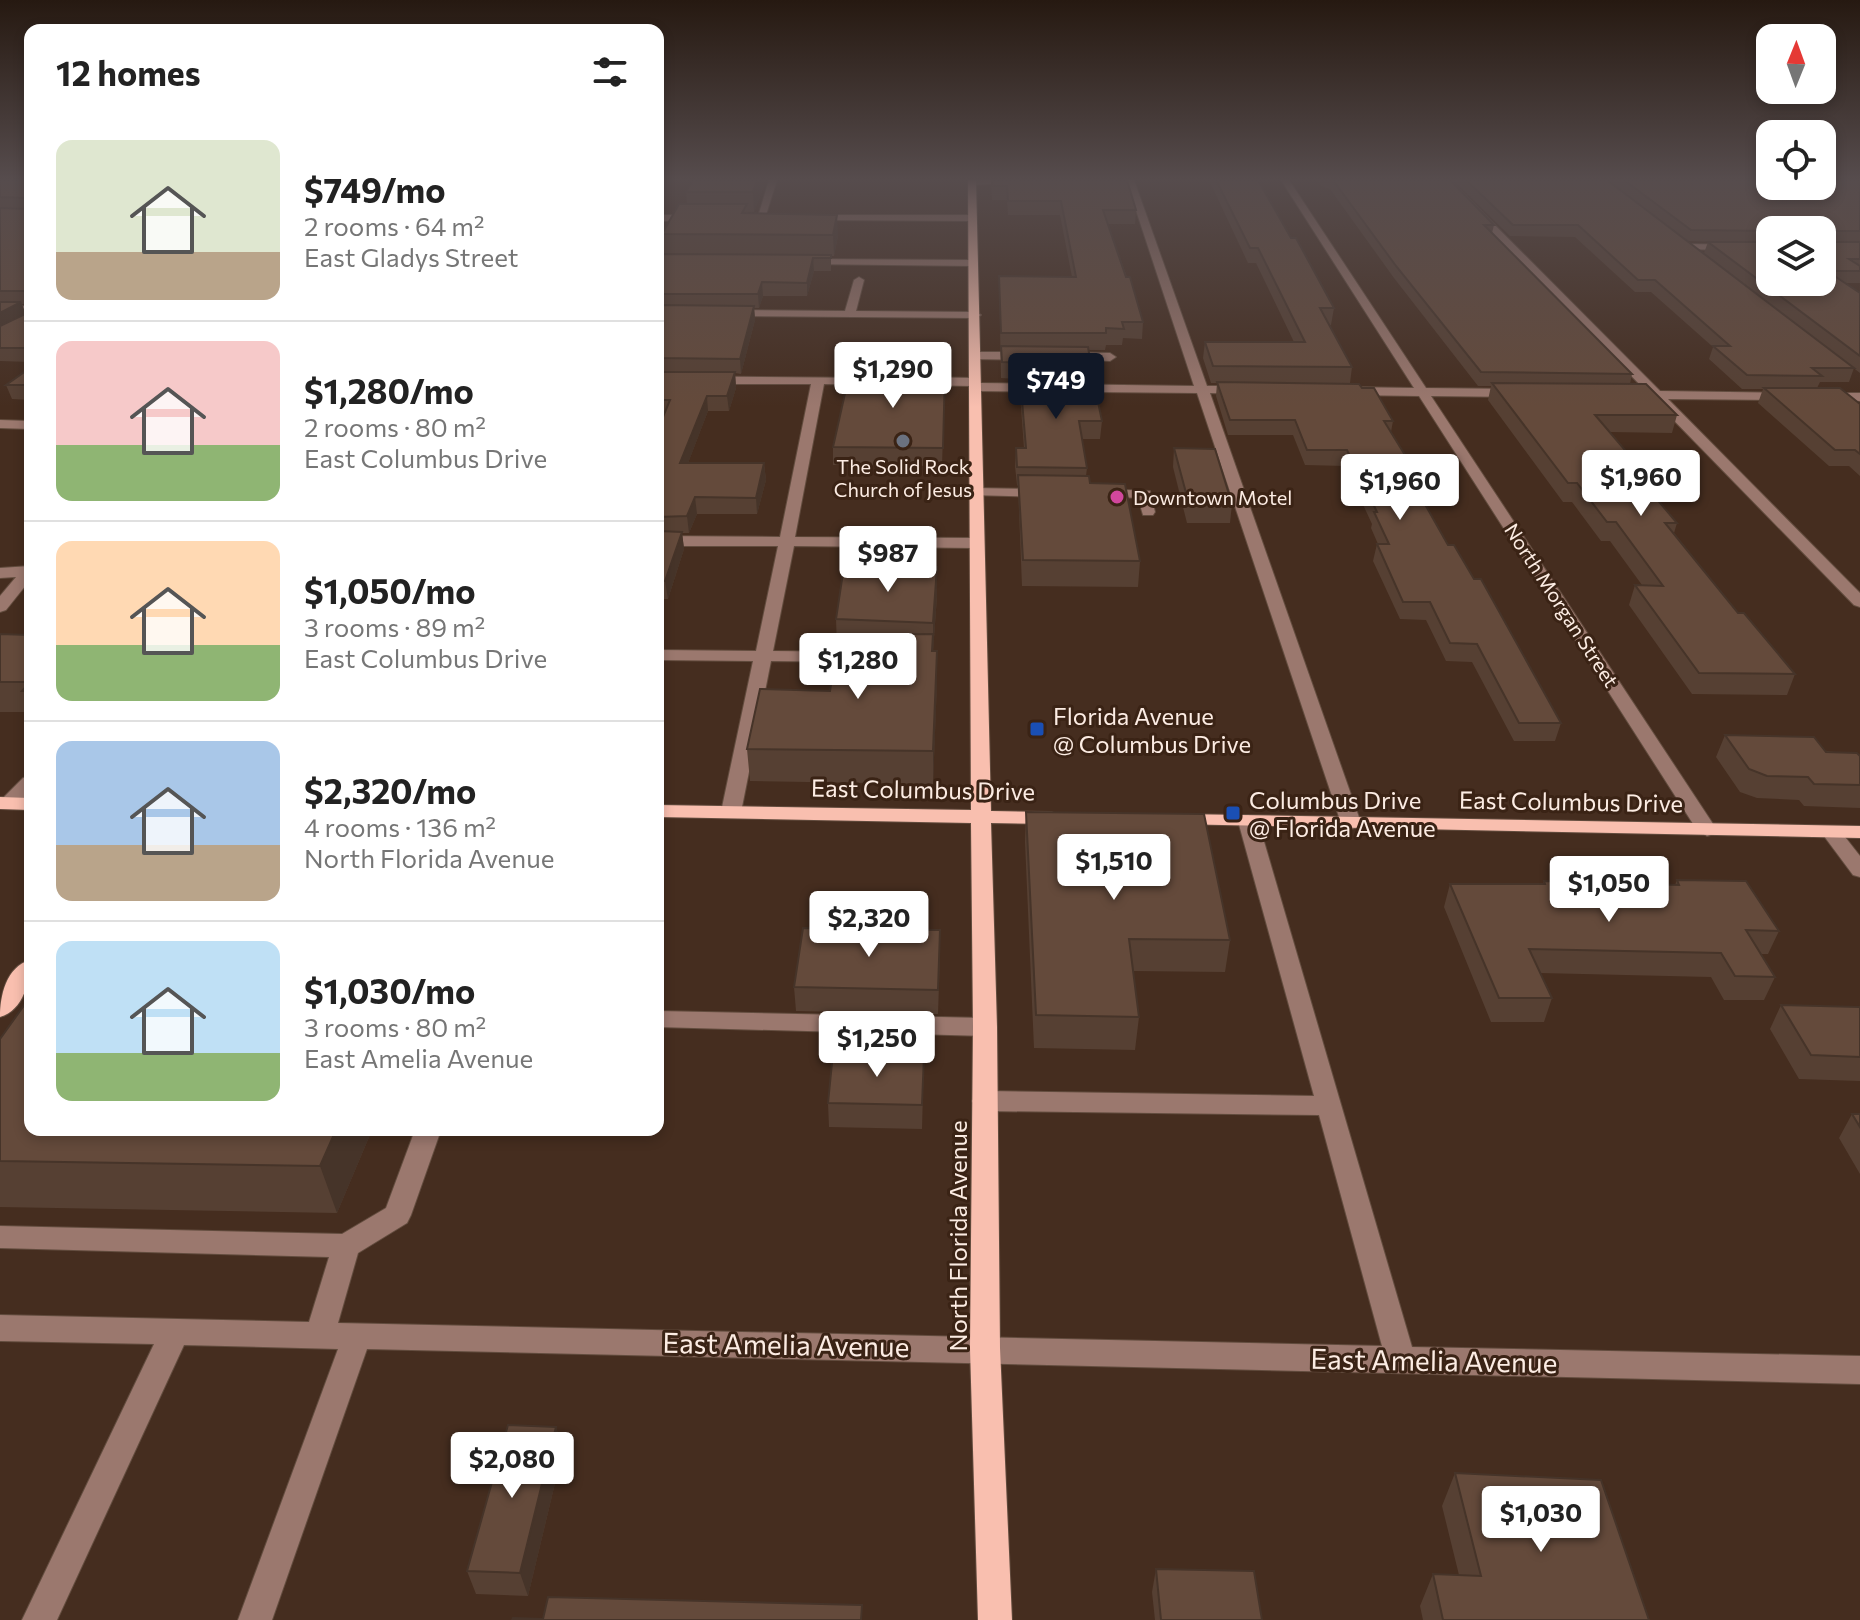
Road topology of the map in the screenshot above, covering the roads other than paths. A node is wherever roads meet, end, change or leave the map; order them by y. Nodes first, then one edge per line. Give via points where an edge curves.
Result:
1 (973, 256) edge
2 (1156, 256) edge
3 (1335, 256) edge
4 (1519, 256) edge
5 (799, 262) edge
6 (973, 263) junction
7 (859, 280) dead end
8 (0, 309) edge
9 (24, 309) edge
10 (717, 313) edge
11 (850, 314) junction
12 (975, 315) junction
13 (975, 356) junction
14 (1110, 357) dead end
15 (664, 380) edge
16 (818, 381) junction
17 (892, 381) edge
18 (907, 381) edge
19 (975, 385) junction
20 (1202, 390) junction
21 (1266, 390) edge
22 (1330, 390) edge
23 (1424, 391) junction
24 (1532, 393) edge
25 (1625, 395) edge
26 (1656, 395) junction
27 (1860, 397) edge
28 (0, 424) edge
29 (24, 425) edge
30 (975, 492) junction
31 (1148, 512) dead end
32 (664, 541) edge
33 (787, 542) junction
34 (975, 543) junction
35 (24, 572) edge
36 (0, 573) edge
37 (24, 577) edge
38 (1860, 602) edge
39 (0, 607) edge
40 (664, 655) edge
41 (763, 656) junction
42 (883, 658) edge
43 (664, 811) edge
44 (731, 812) junction
45 (980, 816) junction
46 (1069, 818) edge
47 (1159, 819) edge
48 (1248, 821) junction
49 (1351, 823) junction
50 (1707, 830) junction
51 (1831, 832) junction
52 (1860, 832) edge
53 (1860, 870) edge
54 (24, 982) edge
55 (0, 1009) edge
56 (664, 1019) edge
57 (985, 1027) junction
58 (985, 1101) junction
59 (1330, 1106) junction
60 (426, 1136) edge
61 (0, 1237) edge
62 (346, 1246) junction
63 (0, 1328) edge
64 (175, 1332) junction
65 (320, 1335) junction
66 (357, 1337) junction
67 (985, 1348) junction
68 (1401, 1359) junction
69 (1860, 1370) edge
70 (39, 1620) edge
71 (255, 1620) edge
72 (995, 1620) edge

1 - 6 main road, North Florida Avenue
2 - 20 street
3 - 23 street, North Morgan Street
4 - 26 street
5 - 6 street
6 - 12 main road, North Florida Avenue
7 - 11 street
8 - 9 street
10 - 11 street
11 - 12 street
12 - 13 main road, North Florida Avenue
13 - 14 street
13 - 19 main road, North Florida Avenue
15 - 16 street
16 - 17 street
16 - 33 street
18 - 19 street
19 - 20 street
19 - 30 main road, North Florida Avenue
20 - 21 street
20 - 49 street
22 - 23 street
23 - 24 street
23 - 50 street, North Morgan Street
25 - 26 street
26 - 27 street
26 - 38 street
28 - 29 street
30 - 31 street via 1145,494
30 - 34 main road, North Florida Avenue
32 - 33 street
33 - 34 street
33 - 41 street
34 - 45 main road, North Florida Avenue
35 - 36 street
37 - 39 street
40 - 41 street
41 - 42 street
41 - 44 street
43 - 44 main road, East Columbus Drive
44 - 45 main road, East Columbus Drive
45 - 46 main road, East Columbus Drive
45 - 57 main road, North Florida Avenue
47 - 48 main road, East Columbus Drive
48 - 49 main road, East Columbus Drive
48 - 59 street
49 - 50 main road, East Columbus Drive
50 - 51 main road, East Columbus Drive
51 - 52 main road, East Columbus Drive
51 - 53 street
54 - 55 main road
56 - 57 street
57 - 58 main road, North Florida Avenue
58 - 59 street
58 - 67 main road, North Florida Avenue
59 - 68 street
60 - 62 street via 397,1215
61 - 62 street
62 - 65 street
63 - 64 street, East Amelia Avenue
64 - 65 street, East Amelia Avenue
64 - 70 street
65 - 66 street, East Amelia Avenue
66 - 67 street, East Amelia Avenue
66 - 71 street
67 - 68 street, East Amelia Avenue
67 - 72 main road, North Florida Avenue
68 - 69 street, East Amelia Avenue

